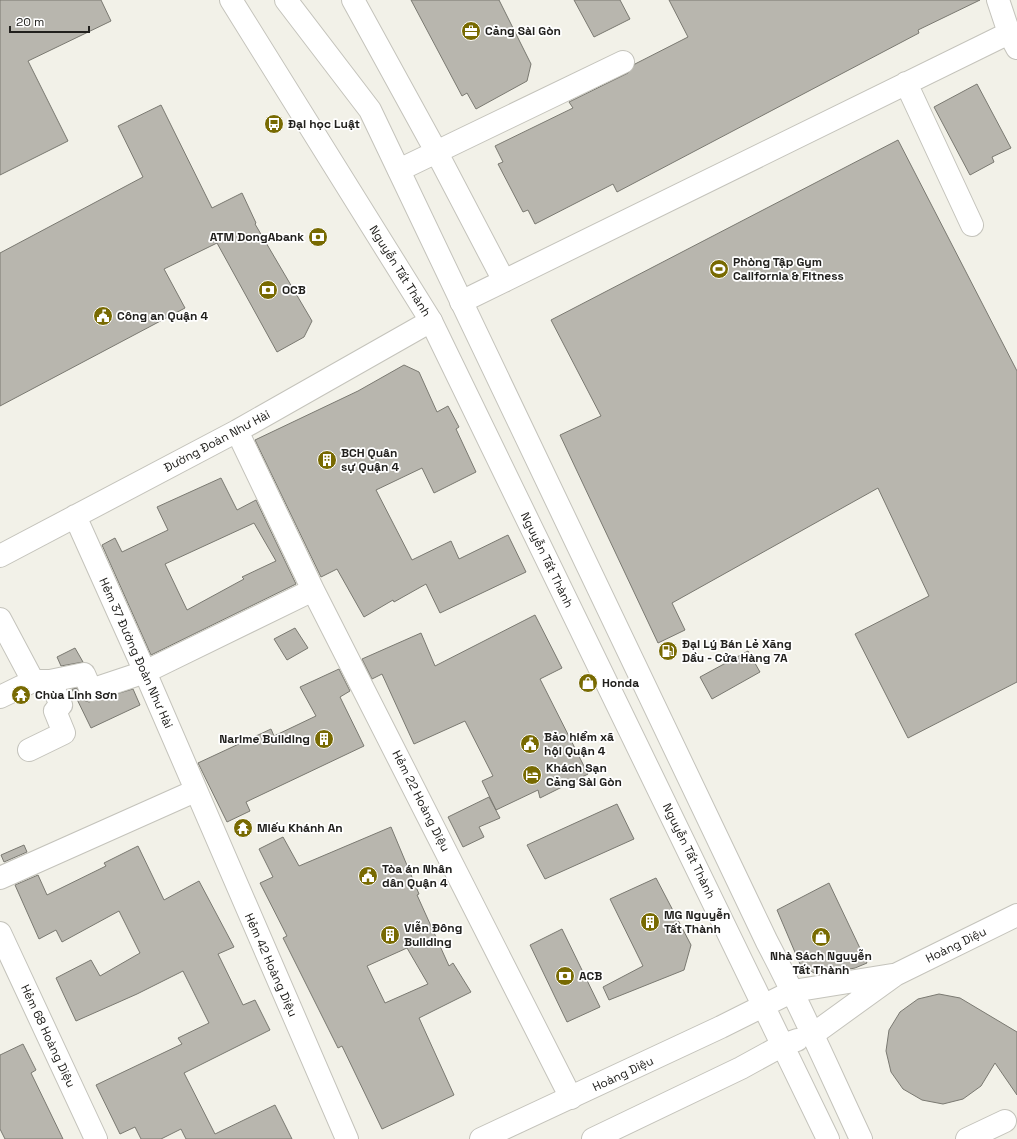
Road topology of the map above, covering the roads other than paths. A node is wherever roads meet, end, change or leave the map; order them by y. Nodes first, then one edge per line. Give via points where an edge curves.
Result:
1 (231, 0) edge
2 (286, 0) edge
3 (353, 0) edge
4 (998, 0) edge
5 (1013, 40) edge
6 (623, 62) dead end
7 (906, 83) junction
8 (437, 153) junction
9 (399, 170) junction
10 (972, 225) dead end
11 (504, 281) junction
12 (461, 302) junction
13 (431, 321) junction
14 (237, 431) junction
15 (75, 516) junction
16 (0, 556) edge
17 (313, 590) junction
18 (0, 619) edge
19 (145, 672) junction
20 (41, 681) junction
21 (0, 697) edge
22 (30, 750) dead end
23 (195, 792) junction
24 (0, 878) edge
25 (1017, 915) edge
26 (0, 933) edge
27 (895, 974) junction
28 (793, 991) junction
29 (763, 1005) junction
30 (812, 1035) junction
31 (783, 1045) junction
32 (571, 1098) junction
33 (1004, 1121) dead end
34 (96, 1139) edge
35 (347, 1139) edge
36 (480, 1139) edge
37 (593, 1139) edge
38 (828, 1139) edge
39 (861, 1139) edge
40 (967, 1139) edge

1 - 13 main road, Nguyễn Tất Thành
2 - 9 main road via 370,110
3 - 8 main road
4 - 5 main road
5 - 7 main road
6 - 8 main road
7 - 10 main road
7 - 11 main road
8 - 9 main road
8 - 11 main road
9 - 12 main road
11 - 12 main road
12 - 28 main road
13 - 14 main road, Đường Đoàn Như Hài
13 - 29 main road, Nguyễn Tất Thành
14 - 15 main road, Đường Đoàn Như Hài
14 - 17 main road, Hẻm 22 Hoàng Diệu
15 - 16 main road, Đường Đoàn Như Hài
15 - 19 main road, Hẻm 37 Đường Đoàn Như Hài
17 - 19 main road
17 - 32 main road, Hẻm 22 Hoàng Diệu
18 - 20 main road
19 - 20 main road via 92,690 84,674
19 - 23 main road, Hẻm 37 Đường Đoàn Như Hài
20 - 21 main road
20 - 22 main road via 61,705 55,711 64,733
23 - 24 main road
23 - 35 main road, Hẻm 42 Hoàng Diệu
25 - 27 main road, Hoàng Diệu
26 - 34 main road, Hẻm 68 Hoàng Diệu
27 - 28 main road, Hoàng Diệu
27 - 30 main road, Hoàng Diệu
28 - 29 main road, Hoàng Diệu
28 - 30 main road
29 - 31 main road, Nguyễn Tất Thành
29 - 32 main road, Hoàng Diệu
30 - 31 main road, Hoàng Diệu
30 - 39 main road
31 - 37 main road
31 - 38 main road, Nguyễn Tất Thành
32 - 36 main road, Hoàng Diệu
33 - 40 main road

